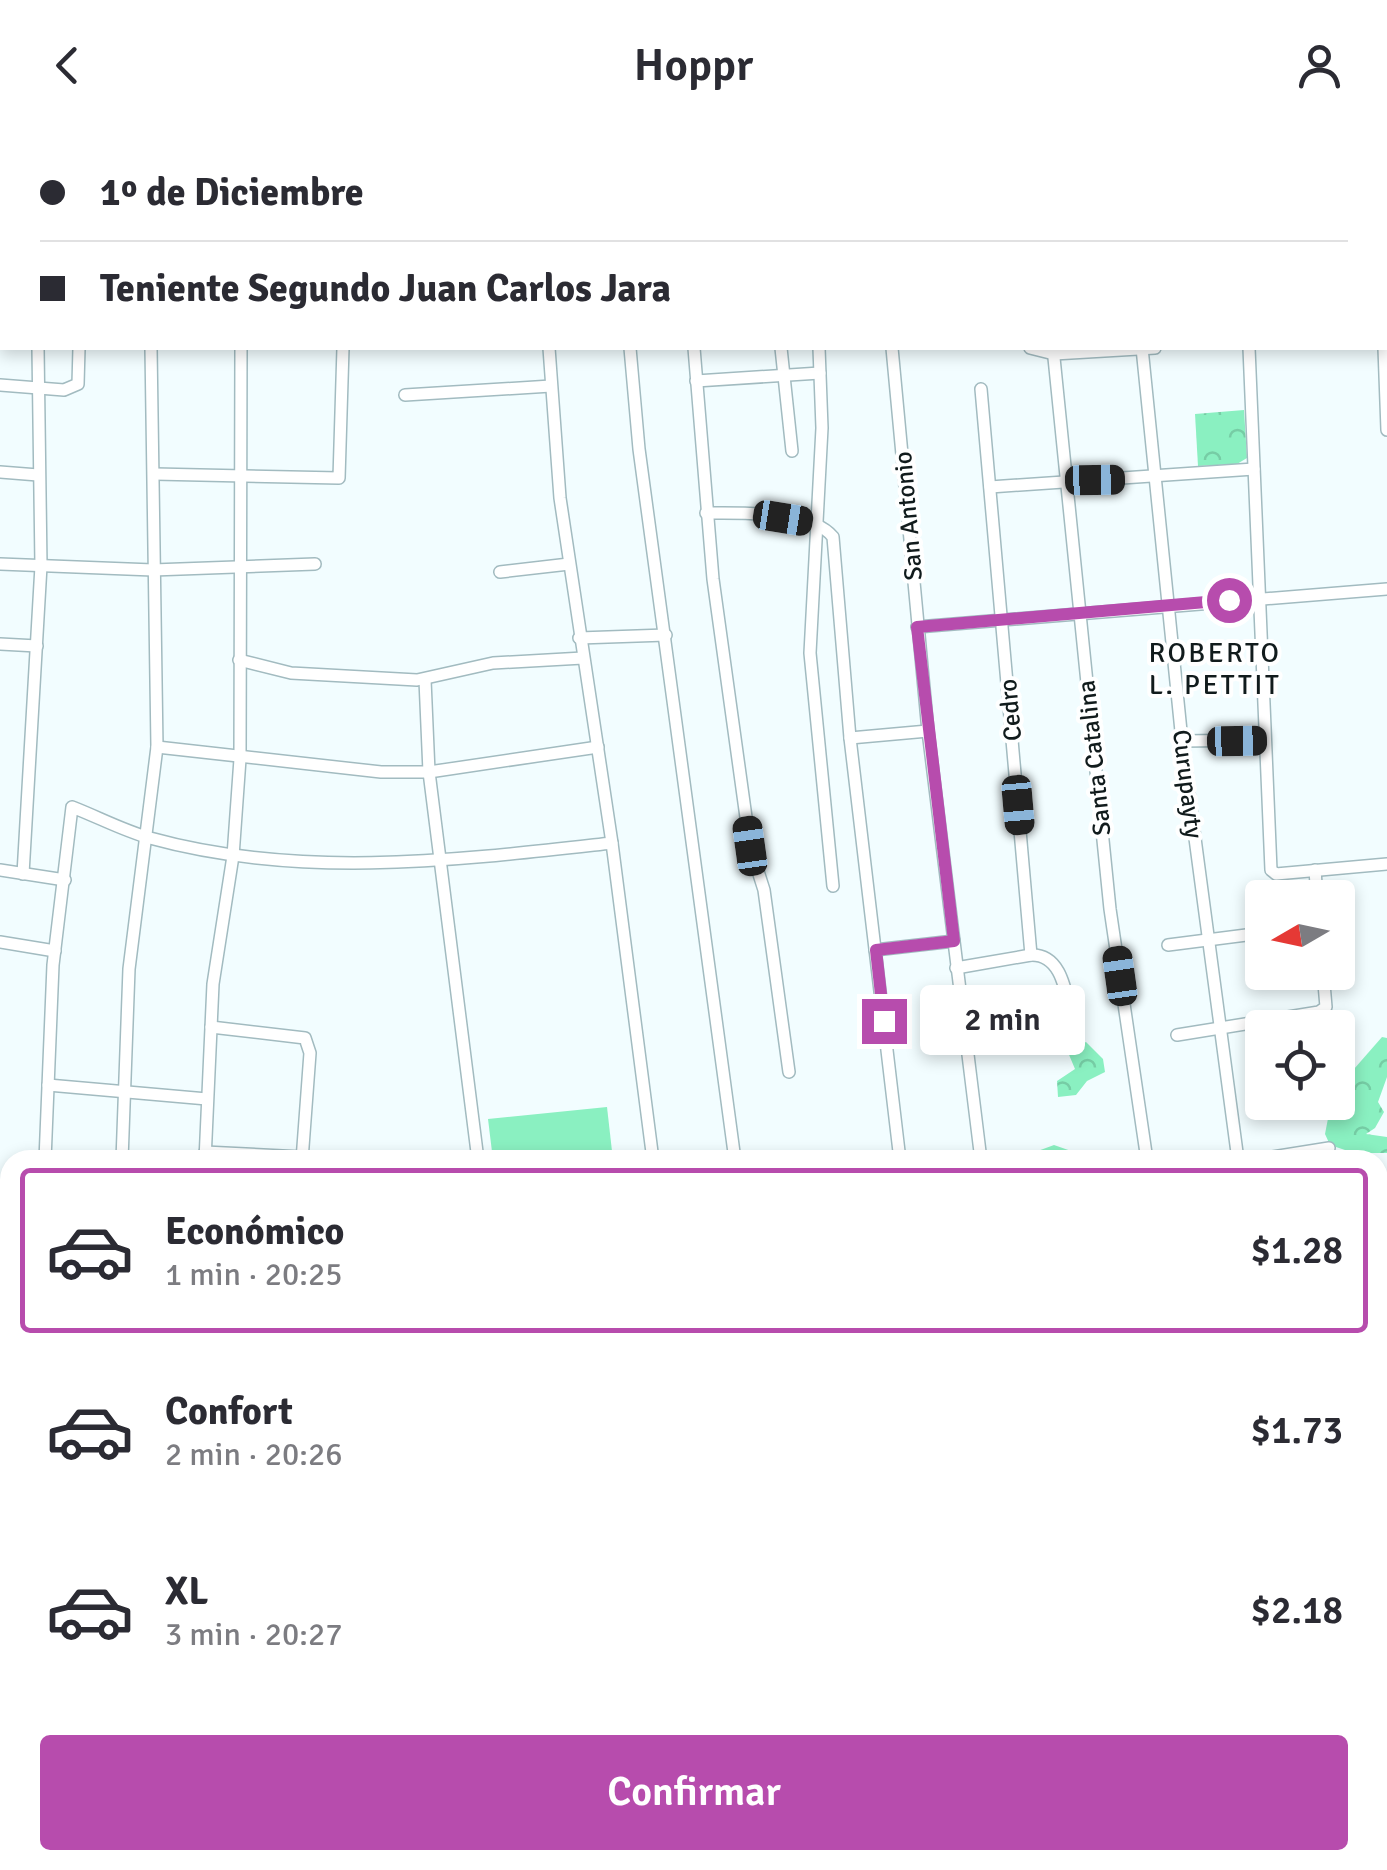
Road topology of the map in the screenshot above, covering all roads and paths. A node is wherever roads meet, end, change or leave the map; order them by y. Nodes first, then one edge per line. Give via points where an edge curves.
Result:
1 (38, 350) edge
2 (79, 350) edge
3 (151, 350) edge
4 (241, 350) edge
5 (343, 350) edge
6 (549, 350) edge
7 (630, 350) edge
8 (694, 350) edge
9 (781, 350) edge
10 (818, 350) edge
11 (892, 350) edge
12 (1083, 350) edge
13 (1142, 350) edge
14 (1249, 350) edge
15 (1384, 350) edge
16 (1054, 351) edge
17 (820, 373) junction
18 (783, 376) junction
19 (696, 381) junction
20 (0, 385) edge
21 (551, 386) junction
22 (40, 388) junction
23 (982, 390) dead end
24 (405, 395) dead end
25 (1387, 430) edge
26 (792, 451) dead end
27 (1254, 470) junction
28 (0, 472) edge
29 (155, 474) junction
30 (38, 475) junction
31 (240, 476) junction
32 (1154, 479) junction
33 (1065, 480) junction
34 (990, 486) junction
35 (706, 513) junction
36 (815, 523) junction
37 (0, 564) edge
38 (315, 564) dead end
39 (569, 564) junction
40 (40, 566) junction
41 (238, 568) junction
42 (153, 570) junction
43 (500, 572) dead end
44 (1387, 588) edge
45 (1260, 597) junction
46 (1167, 606) junction
47 (1079, 612) junction
48 (1001, 618) junction
49 (917, 627) junction
50 (666, 635) junction
51 (580, 638) junction
52 (0, 644) edge
53 (37, 646) junction
54 (583, 658) junction
55 (239, 660) junction
56 (425, 680) junction
57 (928, 731) junction
58 (850, 738) junction
59 (1264, 740) junction
60 (1182, 741) junction
61 (157, 747) junction
62 (598, 747) junction
63 (240, 759) junction
64 (430, 772) junction
65 (148, 838) junction
66 (612, 842) junction
67 (233, 856) junction
68 (443, 861) junction
69 (1387, 864) edge
70 (0, 870) edge
71 (1315, 870) junction
72 (23, 874) junction
73 (65, 880) junction
74 (1316, 880) edge
75 (833, 886) dead end
76 (1245, 935) edge
77 (1208, 939) junction
78 (954, 941) junction
79 (0, 942) edge
80 (1168, 945) dead end
81 (876, 950) junction
82 (55, 951) junction
83 (1032, 955) junction
84 (956, 968) junction
85 (1323, 990) edge
86 (211, 1027) junction
87 (1221, 1028) junction
88 (1076, 1031) dead end
89 (1176, 1035) dead end
90 (789, 1072) dead end
91 (48, 1085) junction
92 (124, 1092) junction
93 (207, 1098) junction
94 (1329, 1148) dead end
95 (45, 1150) edge
96 (122, 1150) edge
97 (205, 1150) edge
98 (303, 1150) edge
99 (477, 1150) edge
100 (652, 1150) edge
101 (735, 1150) edge
102 (899, 1150) edge
103 (980, 1150) edge
104 (1145, 1150) edge
105 (1237, 1150) edge
106 (1316, 1150) edge

1 - 22 street
2 - 22 street via 78,384
3 - 29 street
4 - 31 street
5 - 31 street via 339,478
6 - 21 street
7 - 50 street
8 - 19 street
9 - 18 street
10 - 17 street
11 - 49 street, San Antonio
12 - 16 street
13 - 32 street, Curupayty
14 - 27 street
15 - 25 street
16 - 33 street, Santa Catalina
17 - 18 street
17 - 36 street
18 - 19 street
18 - 26 street
19 - 35 street
20 - 22 street
21 - 24 street
21 - 39 street
22 - 30 street
23 - 34 street, Cedro
27 - 32 street
27 - 45 street
28 - 30 street
29 - 31 street
29 - 42 street
30 - 40 street
31 - 41 street
32 - 33 street
32 - 46 street, Curupayty
33 - 34 street
33 - 47 street, Santa Catalina
34 - 48 street, Cedro
35 - 36 street
35 - 90 street via 750,846 764,890
36 - 58 street via 832,536
36 - 75 street via 810,654
37 - 40 street
38 - 41 street
39 - 43 street
39 - 51 street
40 - 42 street
40 - 53 street
41 - 42 street
41 - 55 street
42 - 61 street
44 - 45 street
45 - 46 street
45 - 59 street
46 - 47 street
46 - 60 street, Curupayty
47 - 48 street
47 - 104 street, Santa Catalina via 1110,908
48 - 49 street
48 - 83 street, Cedro
49 - 57 street, San Antonio
50 - 51 street
50 - 101 street
51 - 54 street
52 - 53 street
53 - 72 street
54 - 56 street via 494,663
54 - 62 street
55 - 56 street via 344,678
55 - 63 street
56 - 64 street
57 - 58 street
57 - 78 street, San Antonio
58 - 81 street
59 - 60 street
59 - 71 street via 1272,870
60 - 77 street, Curupayty
61 - 63 street
61 - 65 street
62 - 64 street
62 - 66 street
63 - 64 street
63 - 67 street
64 - 68 street
65 - 67 street
65 - 73 street via 72,807
65 - 92 street via 129,969
66 - 68 street
66 - 100 street
67 - 68 street via 386,865
67 - 86 street
68 - 99 street
69 - 71 street
70 - 72 street
71 - 74 street
72 - 73 street
73 - 82 street
76 - 77 street
77 - 80 street
77 - 87 street, Curupayty
78 - 81 street
78 - 84 street, San Antonio
79 - 82 street
81 - 102 street
82 - 91 street
83 - 84 street
83 - 88 street via 1056,965
84 - 103 street, San Antonio
85 - 87 street via 1323,1010
86 - 93 street
86 - 98 street via 306,1038
87 - 89 street
87 - 105 street, Curupayty
91 - 92 street
91 - 95 street
92 - 93 street
92 - 96 street
93 - 97 street
94 - 106 street

